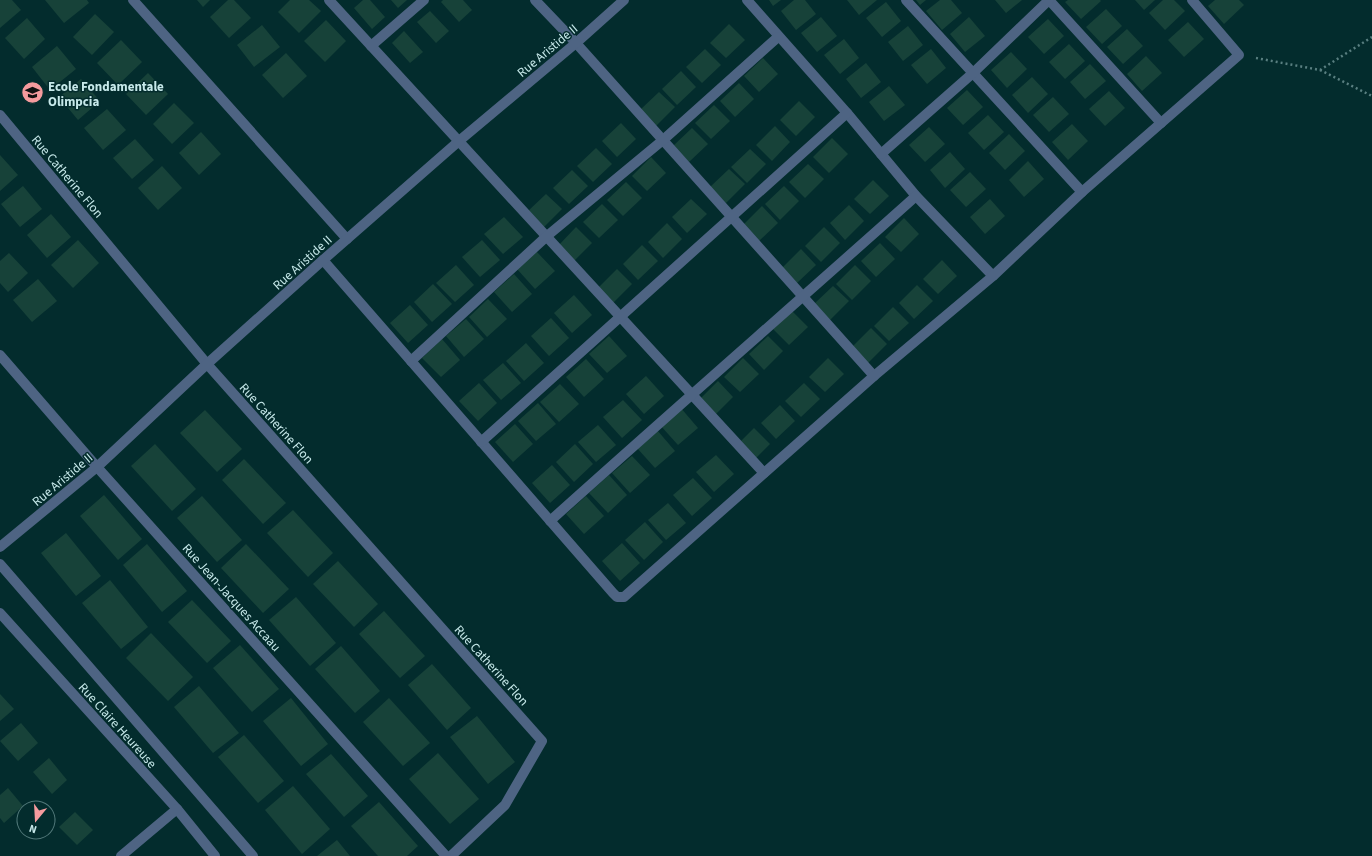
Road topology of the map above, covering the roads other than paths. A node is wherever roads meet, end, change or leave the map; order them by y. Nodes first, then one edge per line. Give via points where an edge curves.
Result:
1 (133, 0) edge
2 (329, 0) edge
3 (424, 0) edge
4 (535, 0) edge
5 (624, 0) edge
6 (747, 0) edge
7 (906, 0) edge
8 (1049, 0) edge
9 (1192, 0) edge
10 (778, 37) junction
11 (576, 43) junction
12 (371, 46) junction
13 (973, 73) junction
14 (847, 113) junction
15 (0, 115) edge
16 (1161, 123) junction
17 (662, 140) junction
18 (459, 141) junction
19 (882, 154) junction
20 (1082, 192) junction
21 (916, 196) junction
22 (732, 217) junction
23 (547, 236) junction
24 (347, 239) junction
25 (323, 260) junction
26 (993, 276) junction
27 (803, 297) junction
28 (620, 316) junction
29 (0, 355) edge
30 (411, 362) junction
31 (207, 364) junction
32 (874, 376) junction
33 (691, 394) junction
34 (481, 442) junction
35 (98, 467) junction
36 (764, 473) junction
37 (550, 521) junction
38 (0, 547) edge
39 (0, 564) edge
40 (0, 613) edge
41 (177, 809) junction
42 (121, 856) edge
43 (215, 856) edge
44 (253, 856) edge
45 (446, 856) edge
46 (451, 856) edge

1 - 24 street
2 - 12 street
3 - 12 street
4 - 11 street
5 - 11 street, Rue Aristide II
6 - 10 street
7 - 13 street
8 - 13 street
8 - 16 street
9 - 16 street via 1239,55
10 - 14 street
10 - 17 street
11 - 17 street
11 - 18 street, Rue Aristide II
12 - 18 street
13 - 19 street
13 - 20 street
14 - 19 street
14 - 22 street
15 - 31 street, Rue Catherine Flon
16 - 20 street
17 - 22 street
17 - 23 street
18 - 23 street
18 - 24 street, Rue Aristide II
19 - 21 street
20 - 26 street
21 - 26 street
21 - 27 street
22 - 27 street
22 - 28 street
23 - 28 street
23 - 30 street
24 - 25 street, Rue Aristide II
25 - 30 street
25 - 31 street, Rue Aristide II
26 - 32 street
27 - 32 street
27 - 33 street
28 - 33 street
28 - 34 street
29 - 35 street, Rue Jean-Jacques Accaau
30 - 34 street
31 - 35 street, Rue Aristide II
31 - 46 street, Rue Catherine Flon via 542,741 505,805
32 - 36 street
33 - 36 street
33 - 37 street
34 - 37 street
35 - 38 street, Rue Aristide II
35 - 45 street, Rue Jean-Jacques Accaau
36 - 37 street via 624,597 617,597 613,593
39 - 44 street
40 - 41 street, Rue Claire Heureuse
41 - 42 street
41 - 43 street, Rue Claire Heureuse

